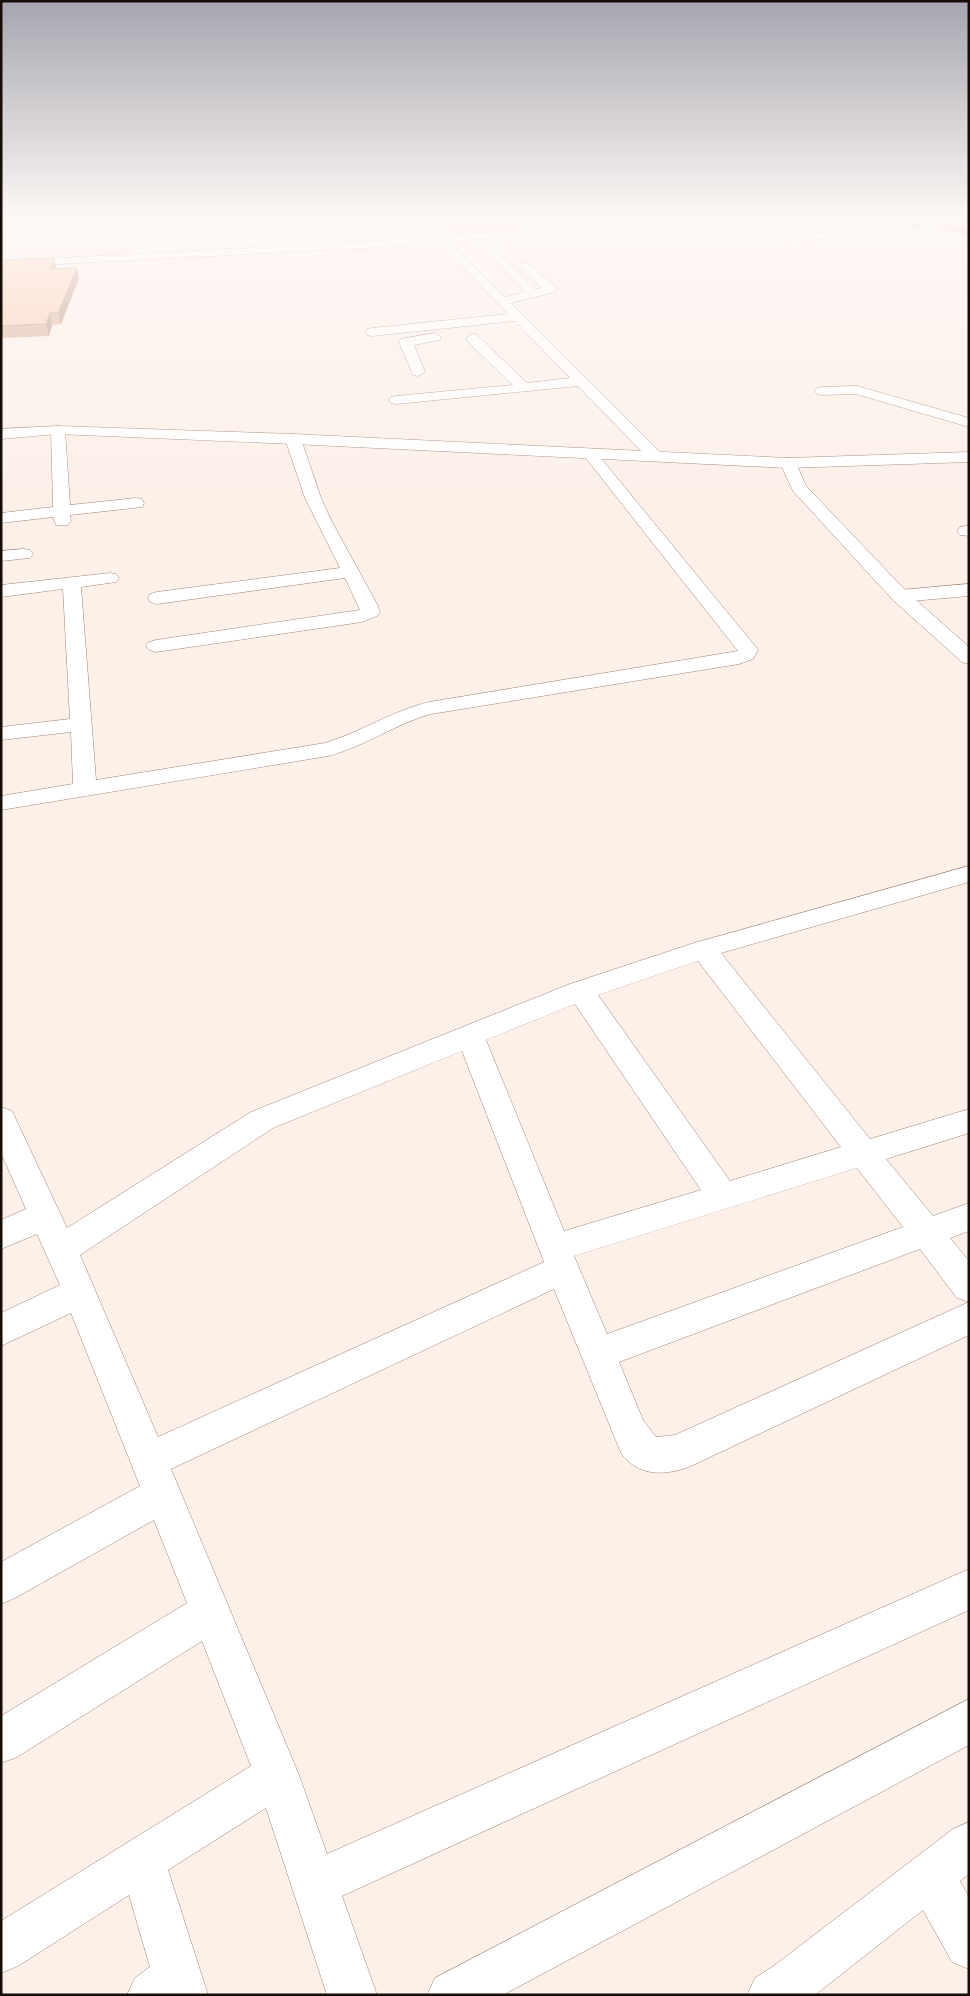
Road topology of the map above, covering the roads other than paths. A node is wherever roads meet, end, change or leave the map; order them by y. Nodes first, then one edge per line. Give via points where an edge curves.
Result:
1 (510, 309) edge
2 (517, 316) junction
3 (453, 323) junction
4 (372, 332) dead end
5 (472, 338) dead end
6 (418, 372) dead end
7 (581, 381) junction
8 (520, 384) junction
9 (822, 391) dead end
10 (398, 393) dead end
11 (969, 423) edge
12 (58, 430) junction
13 (1, 434) edge
14 (293, 439) junction
15 (590, 454) junction
16 (969, 457) edge
17 (657, 458) junction
18 (788, 464) junction
19 (136, 503) dead end
20 (62, 517) junction
21 (1, 518) edge
22 (24, 554) dead end
23 (1, 556) edge
24 (351, 572) junction
25 (110, 578) dead end
26 (72, 582) junction
27 (969, 590) edge
28 (1, 591) edge
29 (900, 596) junction
30 (157, 598) dead end
31 (156, 646) dead end
32 (969, 658) edge
33 (81, 724) junction
34 (1, 734) edge
35 (85, 789) junction
36 (1, 803) edge
37 (969, 874) edge
38 (703, 949) junction
39 (580, 991) junction
40 (470, 1035) junction
41 (1, 1119) edge
42 (969, 1122) edge
43 (864, 1153) junction
44 (724, 1197) junction
45 (45, 1215) junction
46 (969, 1217) edge
47 (925, 1232) junction
48 (1, 1235) edge
49 (61, 1250) junction
50 (558, 1259) junction
51 (969, 1287) edge
52 (80, 1292) junction
53 (969, 1318) edge
54 (1, 1330) edge
55 (598, 1354) junction
56 (156, 1477) junction
57 (1, 1584) edge
58 (969, 1589) edge
59 (211, 1612) junction
60 (969, 1721) edge
61 (1, 1741) edge
62 (277, 1775) junction
63 (969, 1844) edge
64 (142, 1860) junction
65 (930, 1875) junction
66 (315, 1884) junction
67 (969, 1945) edge
68 (1, 1949) edge
69 (171, 1989) edge
70 (788, 1991) edge
71 (352, 1995) edge
72 (452, 1995) edge

1 - 2 street
2 - 3 street
2 - 7 street
3 - 4 street
3 - 6 street via 457,335 406,342
5 - 8 street
7 - 8 street
7 - 17 street
8 - 10 street
9 - 11 street via 857,390
12 - 13 street
12 - 14 street
12 - 20 street
14 - 15 street
14 - 24 street via 313,498
15 - 17 street
15 - 35 street via 748,650 746,655 429,708 406,715 360,739 328,749
16 - 18 street
17 - 18 street
18 - 29 street via 799,488
19 - 20 street
20 - 21 street
22 - 23 street
24 - 30 street
24 - 31 street via 369,606 367,614
25 - 26 street
26 - 28 street
26 - 33 street
27 - 29 street
29 - 32 street
33 - 34 street
33 - 35 street
35 - 36 street
37 - 38 street
38 - 39 street
38 - 43 street
39 - 40 street
39 - 44 street
40 - 49 street via 262,1120
40 - 50 street
41 - 45 street
42 - 43 street
43 - 44 street
43 - 47 street
44 - 50 street
45 - 48 street
45 - 49 street
46 - 47 street
47 - 51 street
47 - 55 street
49 - 52 street
50 - 55 street
50 - 56 street
52 - 54 street
52 - 56 street
53 - 55 street via 678,1453 662,1457 647,1454 635,1444
56 - 57 street
56 - 59 street
58 - 66 street
59 - 61 street
59 - 62 street
60 - 72 street
62 - 64 street
62 - 66 street
63 - 65 street
64 - 68 street
64 - 69 street
65 - 67 street
65 - 70 street
66 - 71 street

